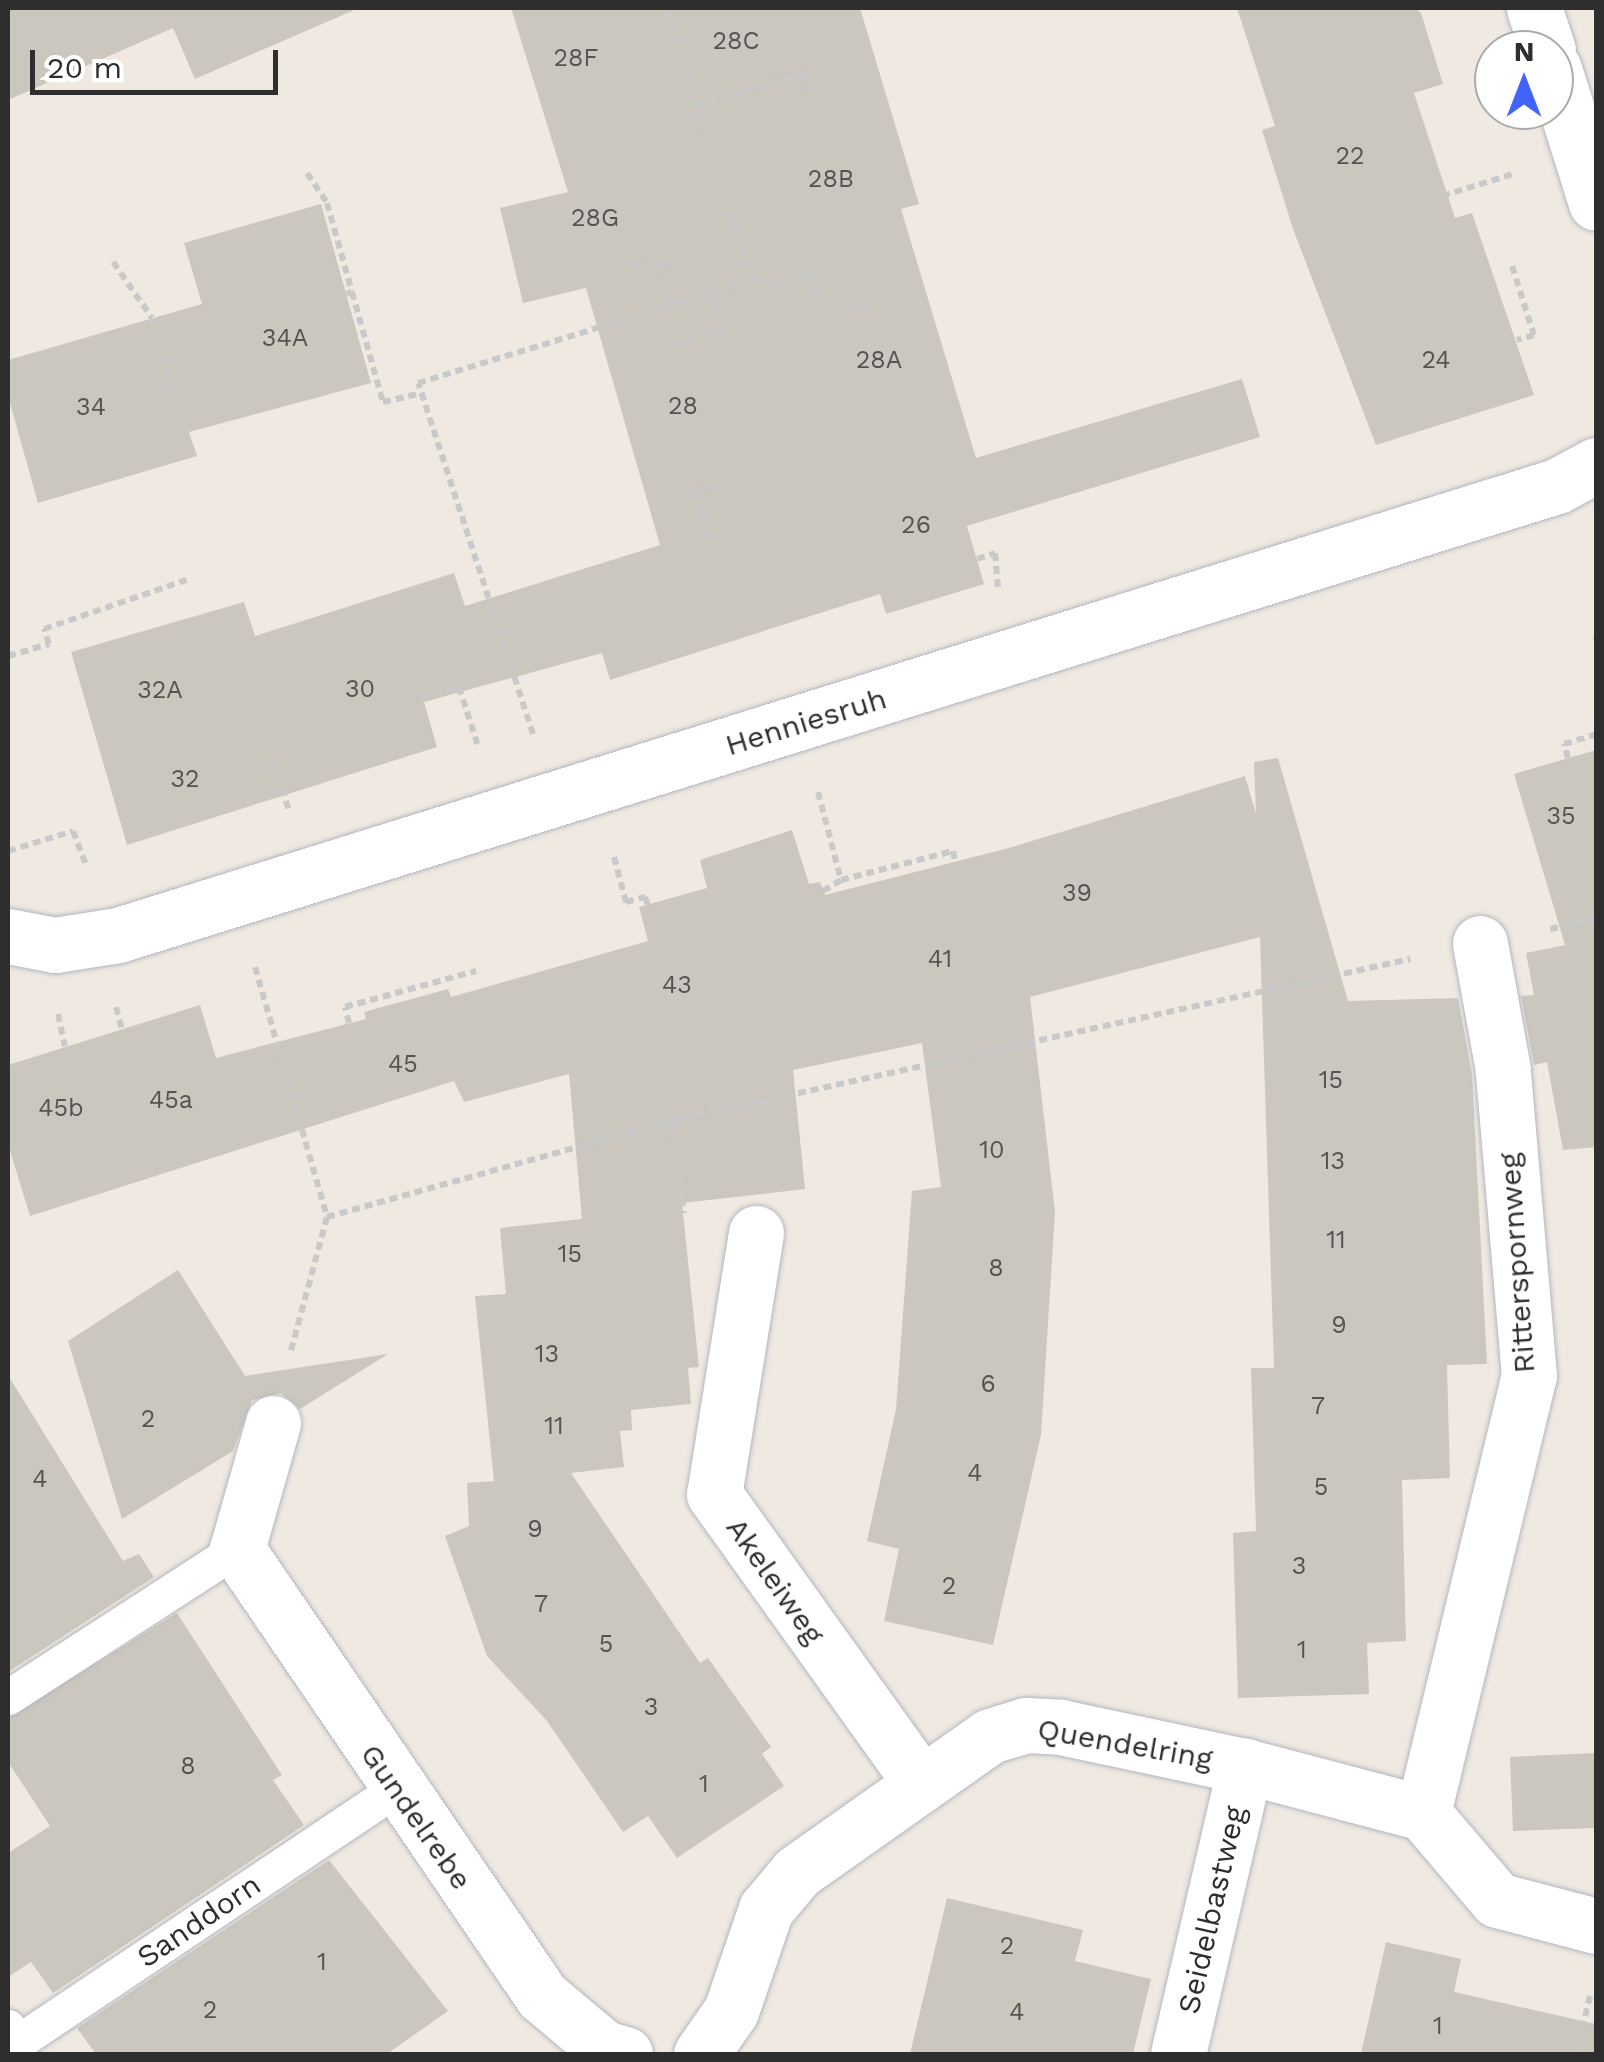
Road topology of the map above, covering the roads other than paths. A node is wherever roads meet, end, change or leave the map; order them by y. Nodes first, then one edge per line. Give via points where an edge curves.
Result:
1 (1573, 130) edge
2 (1596, 203) edge
3 (1596, 465) edge
4 (8, 936) edge
5 (1480, 944) road end
6 (756, 1233) dead end
7 (273, 1423) road end
8 (238, 1549) junction
9 (8, 1697) edge
10 (1245, 1766) junction
11 (922, 1783) junction
12 (396, 1790) junction
13 (1423, 1813) junction
14 (1596, 1926) edge
15 (8, 2026) edge
16 (624, 2054) edge
17 (700, 2054) edge
18 (1178, 2054) edge

1 - 2 street
3 - 4 street, Henniesruh via 1557,486 236,900 82,944
5 - 13 street, Ritterspornweg via 1503,1070 1529,1376
6 - 11 street, Akeleiweg via 714,1494
7 - 8 street
8 - 9 lane
8 - 12 street, Gundelrebe
10 - 11 street, Quendelring via 1061,1726 1026,1725 990,1736
10 - 13 street, Quendelring
10 - 18 street, Seidelbastweg
11 - 17 street, Quendelring via 797,1872 766,1909 731,2011
12 - 15 lane, Sanddorn via 18,2042
12 - 16 street, Gundelrebe via 542,1996 604,2048
13 - 14 street via 1497,1900

